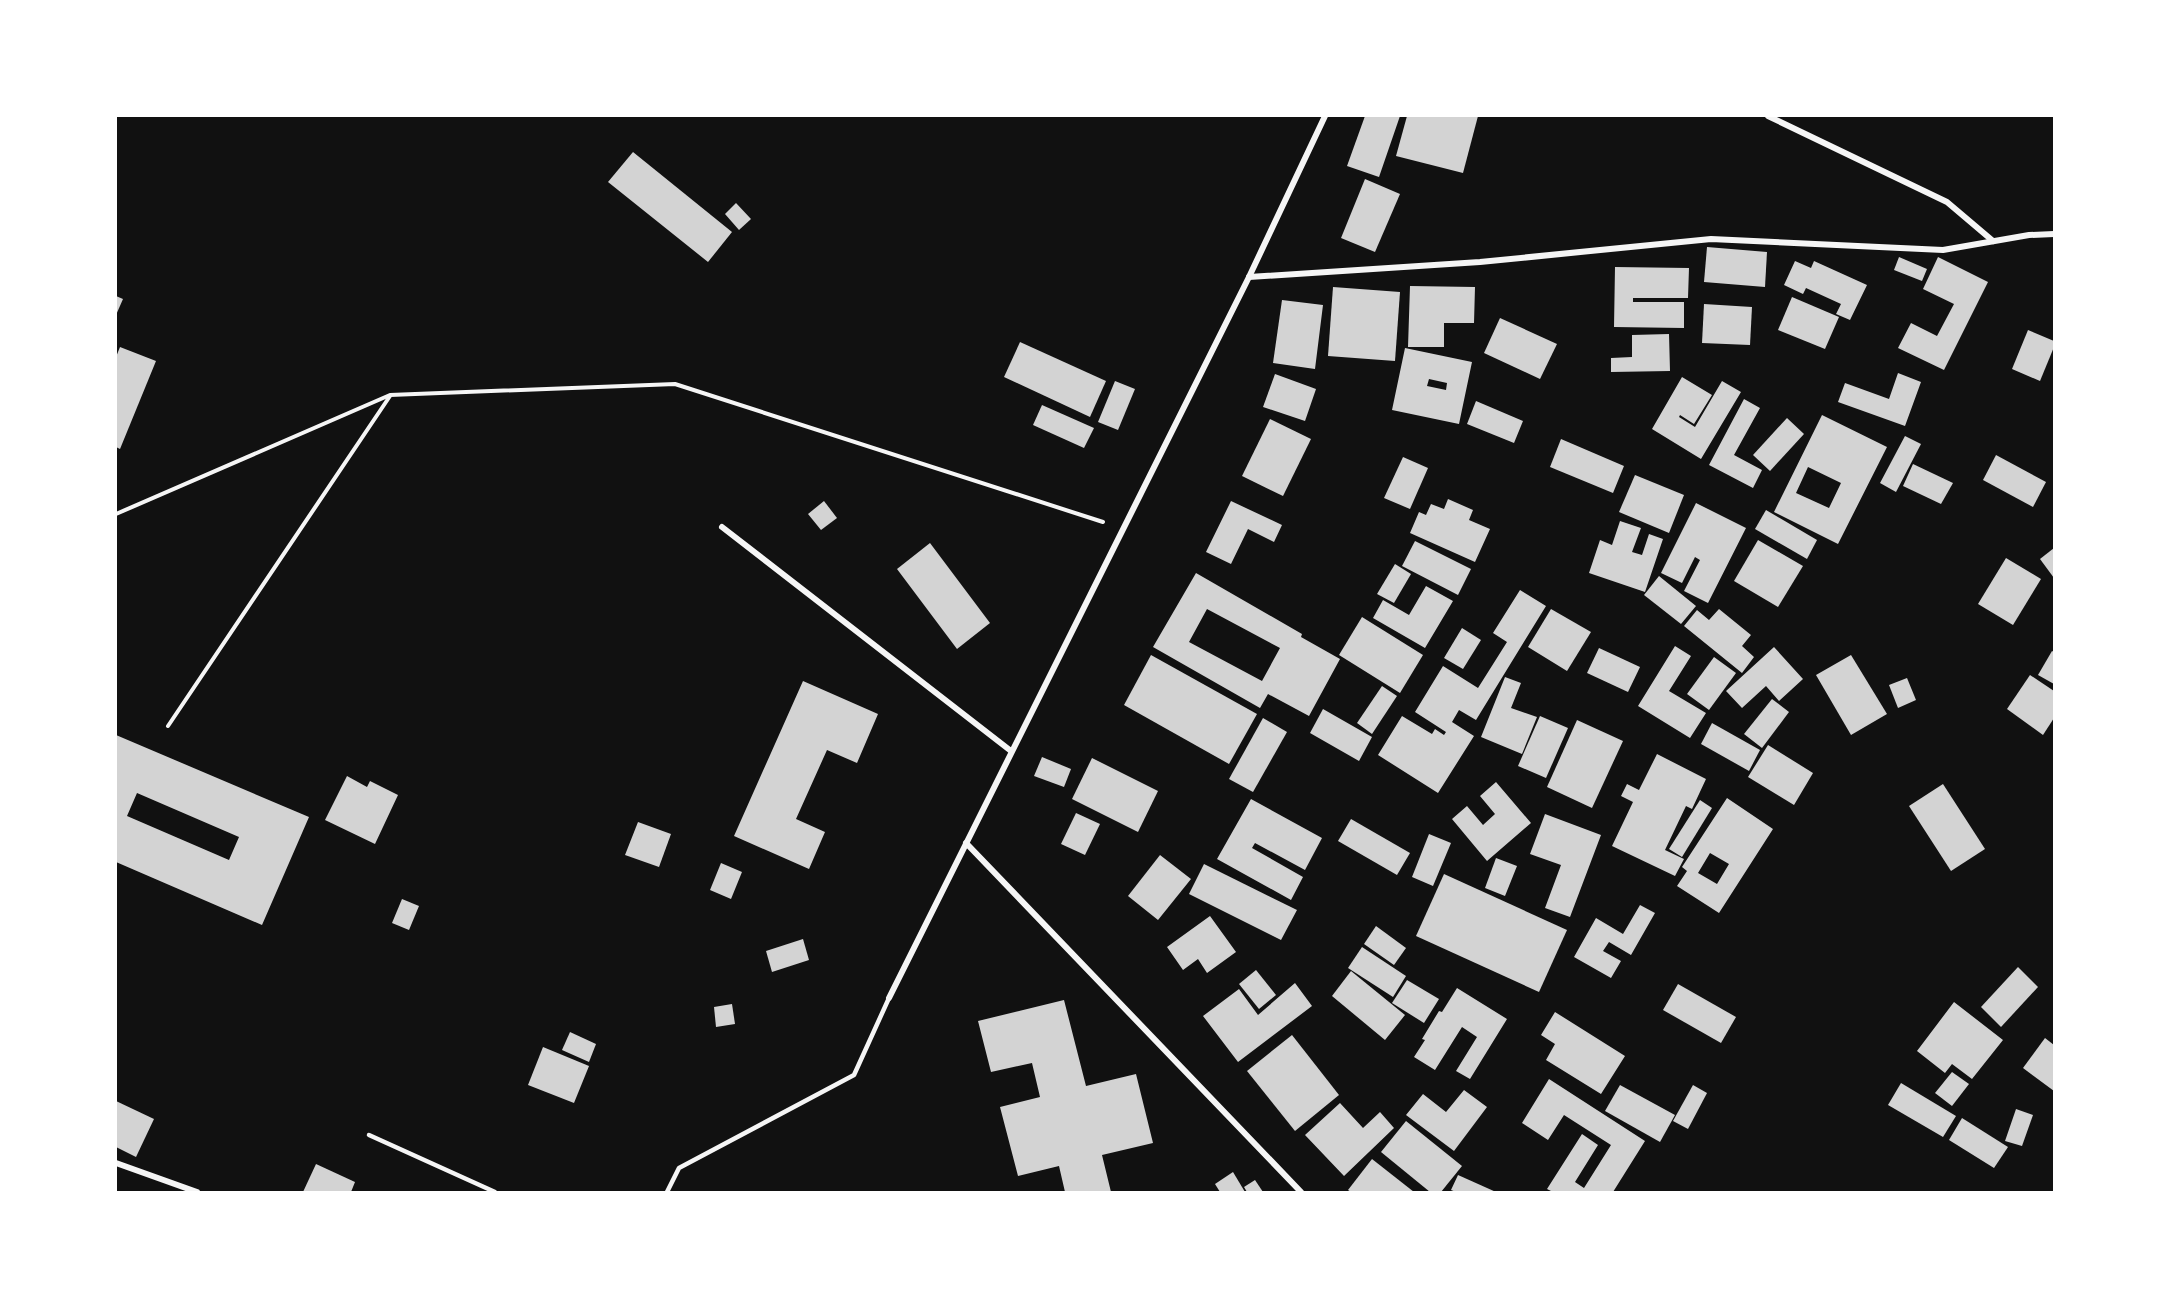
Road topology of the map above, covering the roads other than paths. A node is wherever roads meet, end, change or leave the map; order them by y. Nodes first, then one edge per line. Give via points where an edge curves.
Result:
1 (1325, 116) edge
2 (1768, 116) edge
3 (2055, 234) edge
4 (1993, 241) junction
5 (1249, 277) junction
6 (722, 527) dead end
7 (1011, 751) junction
8 (966, 843) junction
9 (889, 998) joint
10 (369, 1135) dead end
11 (116, 1163) edge
12 (198, 1192) edge
13 (495, 1192) edge
14 (667, 1192) edge
15 (1301, 1192) edge

1 - 5 street
2 - 4 street via 1947,202
3 - 4 street
4 - 5 street via 1943,250 1711,239 1480,262
5 - 7 street
6 - 7 street
7 - 8 street
8 - 9 street
8 - 15 street
9 - 14 lane via 854,1075 679,1168
10 - 13 lane
11 - 12 street

